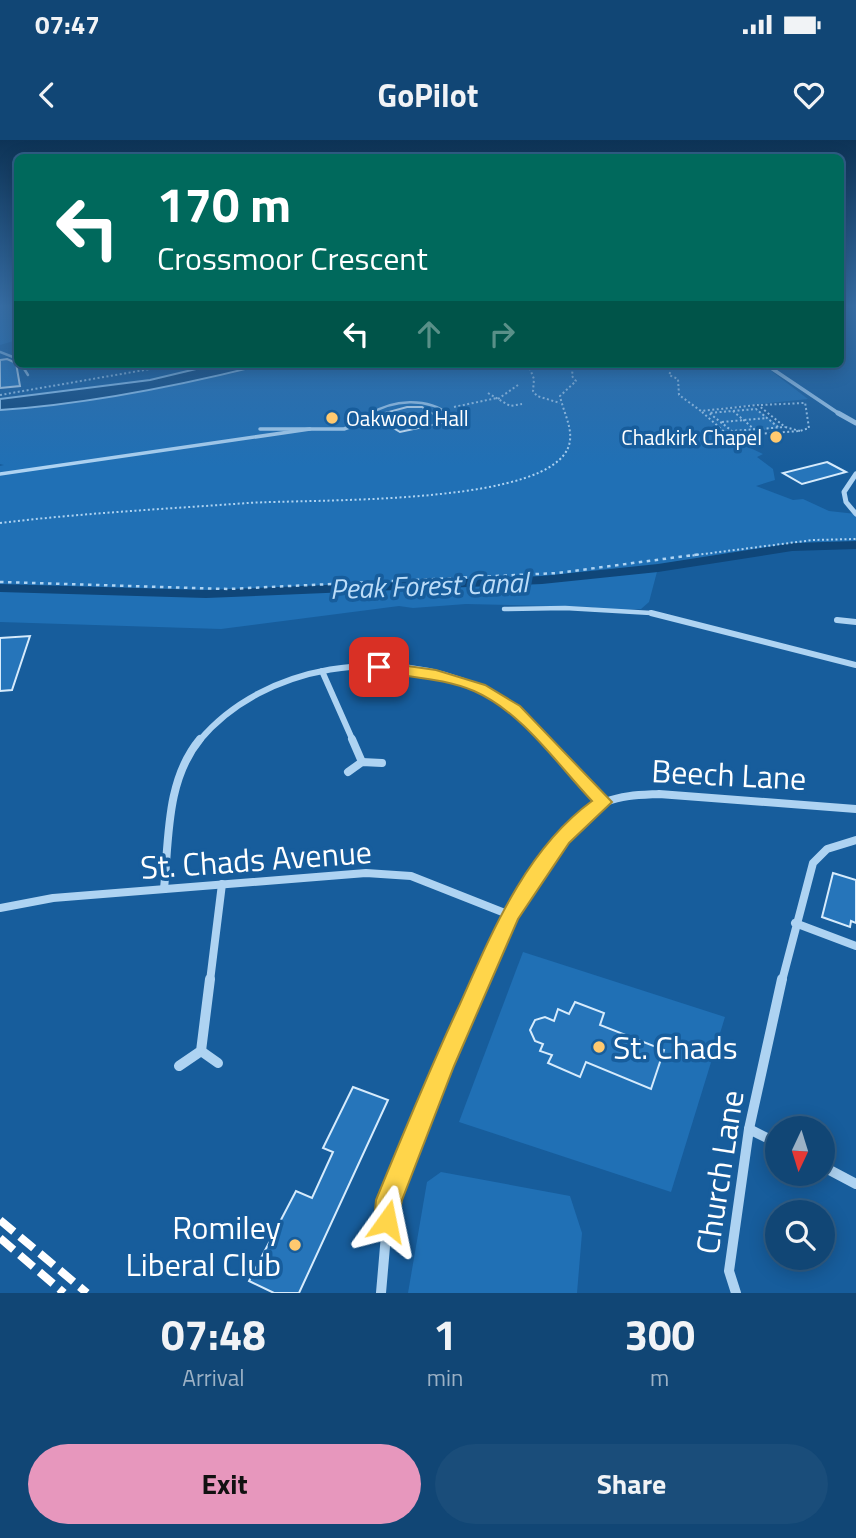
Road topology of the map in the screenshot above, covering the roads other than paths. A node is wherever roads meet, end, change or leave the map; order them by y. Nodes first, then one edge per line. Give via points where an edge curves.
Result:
1 (24, 368) edge
2 (771, 368) edge
3 (28, 375) dead end
4 (448, 418) dead end
5 (856, 423) edge
6 (260, 429) dead end
7 (310, 429) junction
8 (0, 474) edge
9 (856, 474) edge
10 (856, 514) edge
11 (504, 609) dead end
12 (651, 613) joint
13 (837, 620) dead end
14 (856, 622) edge
15 (856, 665) edge
16 (322, 671) junction
17 (362, 762) junction
18 (382, 763) dead end
19 (348, 772) dead end
20 (604, 802) junction
21 (856, 810) edge
22 (856, 840) edge
23 (222, 884) junction
24 (164, 889) junction
25 (0, 908) edge
26 (510, 915) junction
27 (795, 923) junction
28 (856, 946) edge
29 (201, 1051) junction
30 (218, 1063) dead end
31 (179, 1066) dead end
32 (749, 1129) junction
33 (765, 1137) edge
34 (835, 1173) edge
35 (856, 1184) edge
36 (381, 1293) edge
37 (736, 1293) edge

1 - 3 lane
2 - 5 street
4 - 7 lane via 450,414 444,410 415,401 368,413 352,427
6 - 7 lane
7 - 8 lane
9 - 10 street via 844,492
11 - 12 lane
12 - 15 street
13 - 14 street
16 - 17 street
16 - 20 street via 398,668 480,688 521,715
16 - 24 street via 251,695 220,717 191,751 174,802
17 - 18 street
17 - 19 street
20 - 21 street, Beech Lane via 659,793
20 - 26 street, Beech Lane via 562,839
22 - 27 street, Church Lane via 827,849 813,863
23 - 24 street, St. Chads Avenue
23 - 26 street, St. Chads Avenue via 366,873 411,876
23 - 29 street
24 - 25 street, St. Chads Avenue via 52,898
26 - 36 street, Beech Lane via 389,1200
27 - 28 street
27 - 32 street, Church Lane
29 - 30 street
29 - 31 street
32 - 33 street
32 - 37 street, Church Lane via 729,1271
34 - 35 street

